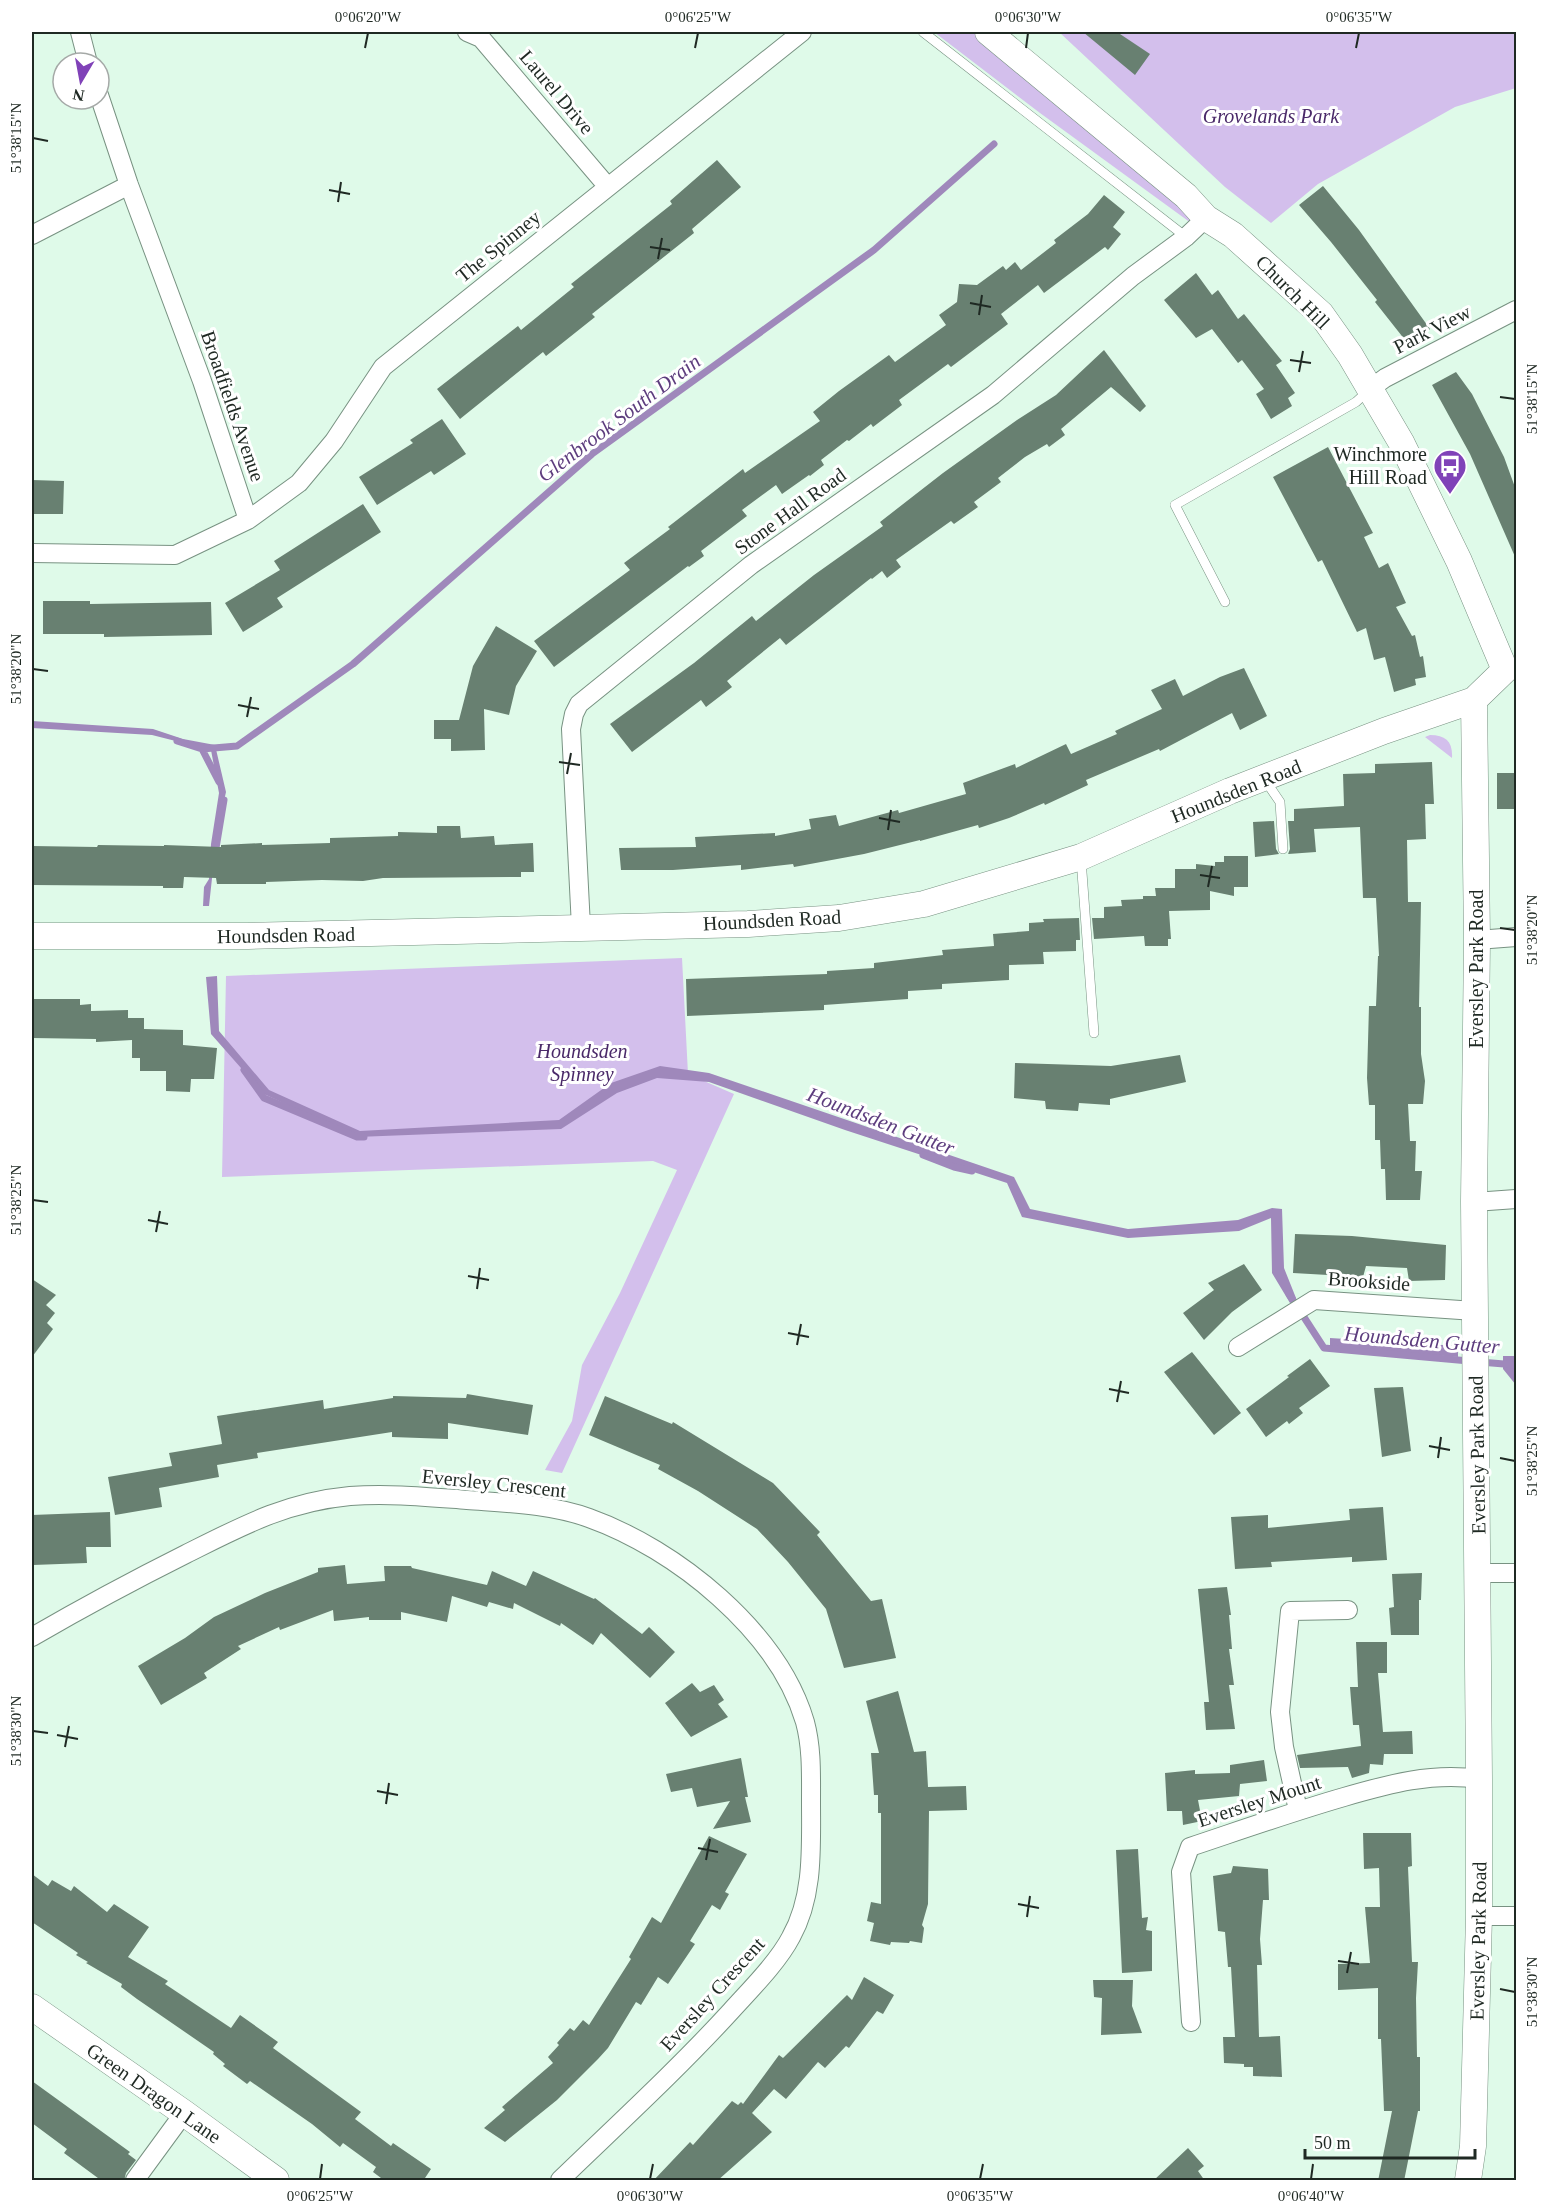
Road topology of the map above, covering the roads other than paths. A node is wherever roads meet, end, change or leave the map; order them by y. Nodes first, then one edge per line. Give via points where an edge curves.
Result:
1 (80, 32) edge
2 (467, 32) edge
3 (802, 32) edge
4 (923, 32) edge
5 (988, 32) edge
6 (85, 51) edge
7 (104, 111) edge
8 (129, 185) junction
9 (608, 187) junction
10 (1206, 218) junction
11 (32, 235) edge
12 (1186, 237) junction
13 (1516, 310) edge
14 (1370, 389) junction
15 (248, 520) junction
16 (32, 553) edge
17 (1225, 602) dead end
18 (1511, 671) edge
19 (1474, 700) junction
20 (1264, 778) junction
21 (1283, 849) dead end
22 (1081, 857) junction
23 (581, 927) junction
24 (32, 936) edge
25 (1516, 936) edge
26 (1477, 940) junction
27 (1094, 1033) dead end
28 (1516, 1199) edge
29 (1474, 1202) junction
30 (1475, 1311) junction
31 (1238, 1347) dead end
32 (1478, 1573) junction
33 (1516, 1573) edge
34 (1348, 1610) dead end
35 (32, 1636) edge
36 (1479, 1779) junction
37 (1298, 1810) junction
38 (1479, 1916) junction
39 (1516, 1916) edge
40 (32, 2007) edge
41 (1191, 2022) dead end
42 (184, 2113) junction
43 (135, 2181) edge
44 (276, 2181) edge
45 (560, 2181) edge
46 (1468, 2181) edge

1 - 6 street
2 - 9 street, Laurel Drive via 482,38
3 - 9 street, The Spinney
4 - 12 lane
5 - 10 street, Church Hill via 1186,196
7 - 8 street, Broadfields Avenue
8 - 11 street
8 - 15 street, Broadfields Avenue via 202,381
9 - 15 street, The Spinney via 383,367 334,441 299,483
10 - 12 street, Stone Hall Road
10 - 14 street, Church Hill via 1233,235 1321,314
12 - 23 street, Stone Hall Road via 1133,276 993,395 752,566 579,704 571,729
13 - 14 street, Park View
14 - 17 lane via 1356,402 1175,505
14 - 18 street, Church Hill via 1401,442
15 - 16 street via 175,555
18 - 19 street
19 - 20 street, Houndsden Road
19 - 26 street, Eversley Park Road
20 - 21 lane via 1280,802
20 - 22 street, Houndsden Road
22 - 23 street, Houndsden Road via 924,904 839,918
22 - 27 lane
23 - 24 street, Houndsden Road via 248,936
25 - 26 street
26 - 29 street, Eversley Park Road
28 - 29 street
29 - 30 street, Eversley Park Road
30 - 31 street, Brookside via 1314,1299
30 - 32 street, Eversley Park Road
32 - 33 street
32 - 36 street, Eversley Park Road
34 - 37 street via 1290,1611 1280,1712
35 - 45 street, Eversley Crescent via 106,1594 263,1516 310,1502 351,1496 534,1506 586,1517 630,1535 675,1561 757,1634 788,1680 805,1722 811,1754 811,1847 806,1902 791,1939 757,1982 708,2036
36 - 37 street, Eversley Mount via 1448,1776 1404,1781
36 - 38 street, Eversley Park Road
37 - 41 street, Eversley Mount via 1190,1847 1181,1872
38 - 39 street
38 - 46 street, Eversley Park Road via 1473,2146
40 - 42 street, Green Dragon Lane
42 - 43 street
42 - 44 street, Green Dragon Lane

